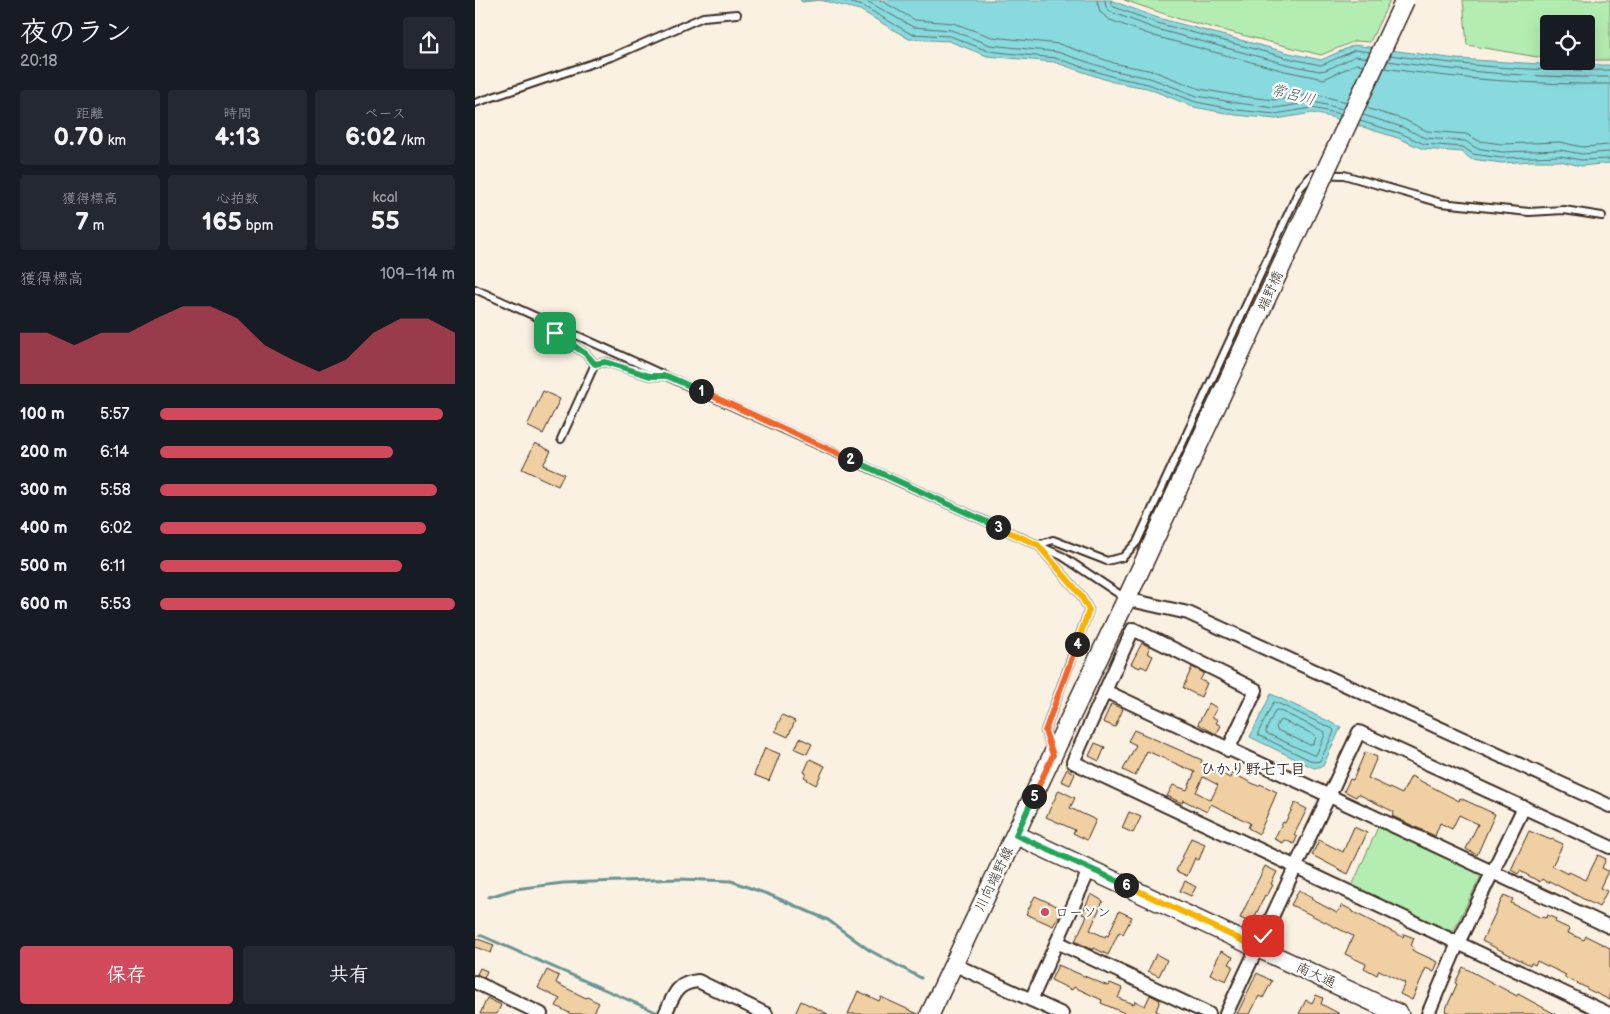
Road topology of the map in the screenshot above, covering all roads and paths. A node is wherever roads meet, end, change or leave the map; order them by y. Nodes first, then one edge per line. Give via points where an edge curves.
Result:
1 (1405, 0) edge
2 (737, 14) dead end
3 (475, 103) edge
4 (1602, 216) dead end
5 (475, 288) edge
6 (547, 321) junction
7 (595, 364) junction
8 (667, 376) junction
9 (561, 439) dead end
10 (1038, 545) junction
11 (1135, 581) joint
12 (1126, 599) junction
13 (1105, 691) junction
14 (1228, 750) junction
15 (1053, 755) junction
16 (1329, 796) junction
17 (1610, 806) edge
18 (1525, 807) junction
19 (1016, 835) junction
20 (1610, 847) edge
21 (1295, 866) junction
22 (1090, 868) junction
23 (1493, 872) junction
24 (1610, 927) edge
25 (1057, 942) junction
26 (1458, 943) junction
27 (1258, 948) junction
28 (953, 964) junction
29 (475, 982) edge
30 (1031, 1000) junction
31 (541, 1014) edge
32 (665, 1014) edge
33 (766, 1014) edge
34 (930, 1014) edge
35 (1062, 1014) edge
36 (1209, 1014) edge
37 (1227, 1014) edge
38 (1399, 1014) edge
39 (1428, 1014) edge
40 (1609, 1014) edge

1 - 11 main road, 端野橋, bridge
2 - 3 lane via 703,17 614,56
4 - 10 lane via 1565,210 1529,212 1441,203 1344,175 1313,174 1300,188 1137,542 1123,557 1107,561 1053,540
5 - 6 lane
6 - 7 lane via 555,333
6 - 8 lane
7 - 8 lane via 605,362 650,376
7 - 9 lane
8 - 10 lane
10 - 12 lane via 1062,556
10 - 15 lane via 1080,594 1089,610 1045,731
11 - 12 main road, 川向端野線
12 - 15 main road, 川向端野線
12 - 17 street via 1188,613
13 - 14 street
13 - 14 street via 1133,629 1256,690
13 - 21 street via 1073,762
14 - 16 street
15 - 19 main road, 川向端野線
16 - 18 street via 1359,732
16 - 21 street
16 - 23 street
18 - 20 street
18 - 23 street
19 - 22 main road, 南大通
19 - 28 main road, 川向端野線
21 - 26 street
21 - 27 street
22 - 25 street
22 - 27 main road, 南大通
23 - 24 street
23 - 26 street
25 - 30 street
25 - 36 street
26 - 39 street
26 - 40 street
27 - 37 street
27 - 38 main road, 南大通
28 - 30 street
28 - 34 main road, 川向端野線
29 - 31 street
30 - 35 street
32 - 33 street via 678,988 687,982 698,981

